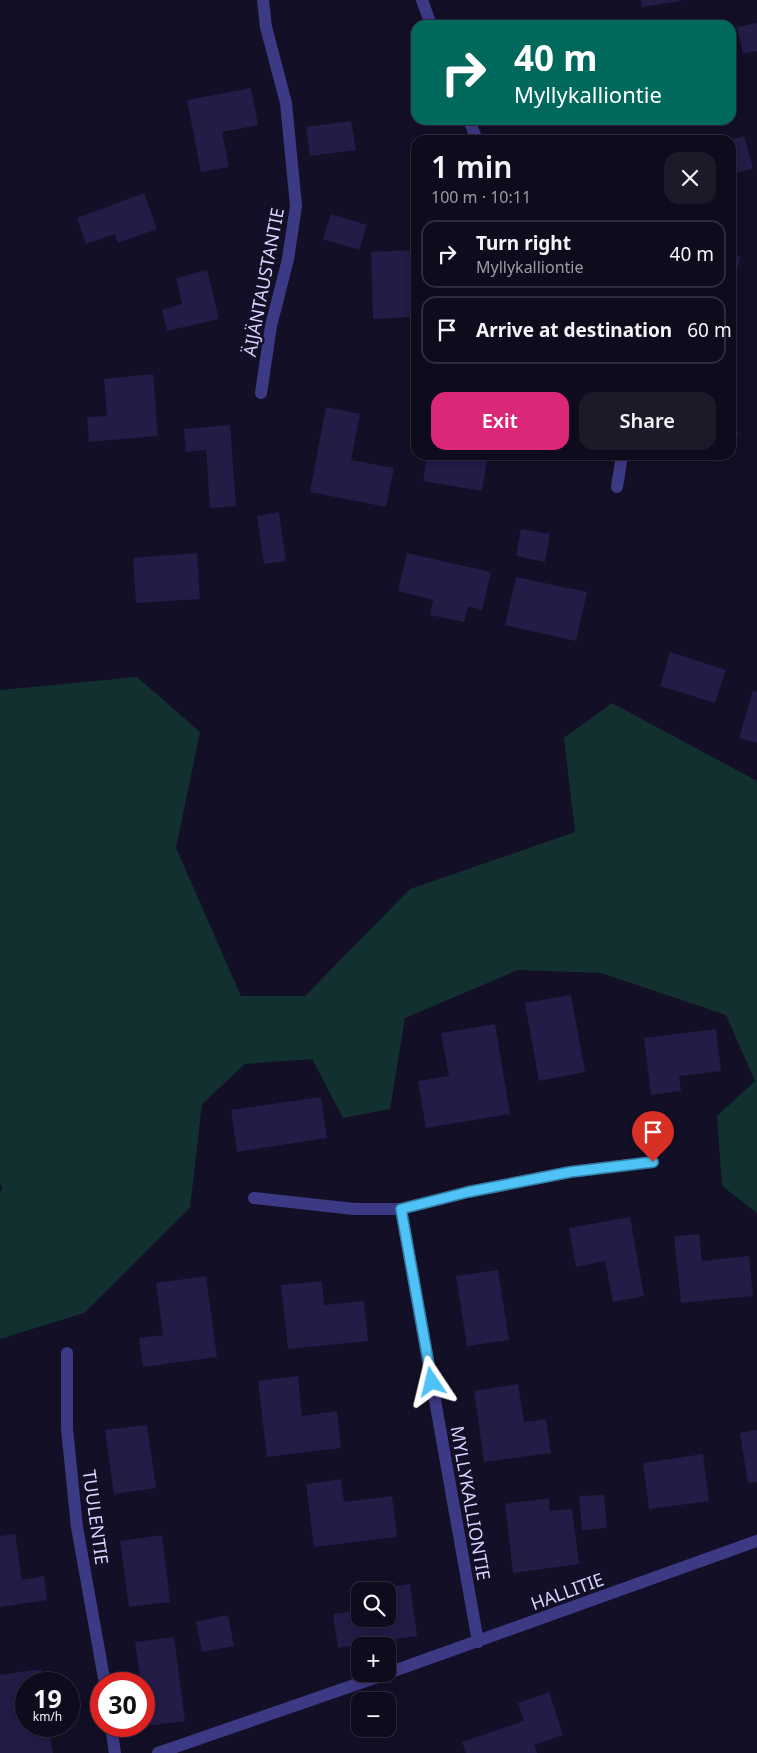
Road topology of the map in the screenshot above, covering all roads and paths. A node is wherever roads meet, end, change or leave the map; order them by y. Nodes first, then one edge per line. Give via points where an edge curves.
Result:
1 (263, 0) edge
2 (422, 0) edge
3 (429, 20) edge
4 (261, 393) dead end
5 (621, 460) edge
6 (617, 487) dead end
7 (653, 1162) dead end
8 (254, 1198) dead end
9 (401, 1209) junction
10 (67, 1353) dead end
11 (757, 1541) edge
12 (478, 1642) junction
13 (396, 1671) edge
14 (103, 1672) edge
15 (364, 1682) edge
16 (113, 1737) edge
17 (115, 1753) edge
18 (158, 1753) edge

1 - 4 street, ÄIJÄNTAUSTANTIE via 266,27 286,103 296,206
2 - 3 street
5 - 6 street
7 - 9 street via 570,1172
8 - 9 street via 354,1209
9 - 12 street, MYLLYKALLIONTIE
10 - 14 street, TUULENTIE via 67,1429 78,1527
11 - 12 street, HALLITIE
12 - 13 street, HALLITIE
15 - 18 street, HALLITIE
16 - 17 street

